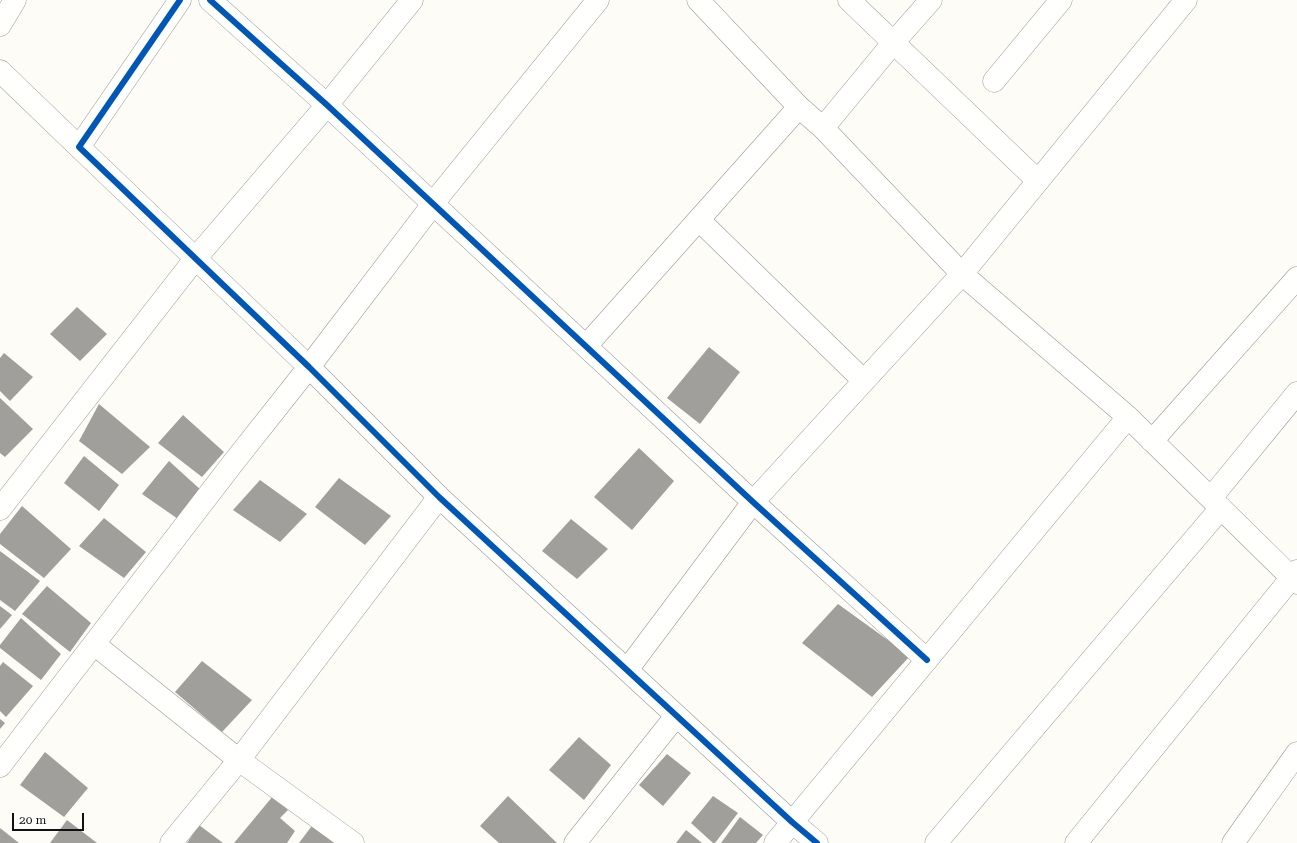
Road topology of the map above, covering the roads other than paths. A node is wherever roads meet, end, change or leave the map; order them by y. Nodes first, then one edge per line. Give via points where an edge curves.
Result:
1 (15, 0) edge
2 (180, 0) edge
3 (210, 0) edge
4 (412, 0) edge
5 (598, 0) edge
6 (698, 0) edge
7 (849, 0) edge
8 (931, 0) edge
9 (1061, 0) edge
10 (1186, 0) edge
11 (0, 26) edge
12 (893, 43) junction
13 (0, 71) edge
14 (994, 80) dead end
15 (327, 105) junction
16 (799, 107) junction
17 (823, 128) junction
18 (79, 147) junction
19 (1038, 181) junction
20 (434, 203) junction
21 (699, 220) junction
22 (195, 259) junction
23 (962, 274) junction
24 (1297, 278) edge
25 (586, 346) junction
26 (309, 367) junction
27 (864, 382) junction
28 (1297, 393) edge
29 (1128, 417) junction
30 (1152, 441) junction
31 (439, 497) junction
32 (753, 502) junction
33 (1216, 503) junction
34 (0, 509) edge
35 (1295, 577) edge
36 (94, 644) junction
37 (927, 660) junction
38 (627, 670) junction
39 (676, 716) junction
40 (1297, 753) edge
41 (239, 760) junction
42 (0, 766) edge
43 (792, 822) junction
44 (171, 843) edge
45 (353, 843) edge
46 (575, 843) edge
47 (775, 843) edge
48 (818, 843) edge
49 (936, 843) edge
50 (1076, 843) edge
51 (1233, 843) edge

1 - 11 street
2 - 18 street
3 - 15 street
4 - 15 street
5 - 20 street
6 - 16 street
7 - 12 street
8 - 12 street
9 - 14 street
10 - 19 street
12 - 17 street
12 - 19 street
13 - 18 street
15 - 20 street
15 - 22 street
16 - 17 street
16 - 21 street
17 - 23 street
18 - 22 street
19 - 23 street
20 - 25 street
20 - 26 street
21 - 25 street
21 - 27 street
22 - 26 street
22 - 34 street
23 - 27 street
23 - 29 street
24 - 30 street
25 - 32 street
26 - 31 street
26 - 36 street
27 - 32 street
28 - 33 street
29 - 30 street
29 - 37 street
30 - 33 street
31 - 38 street
31 - 41 street
32 - 37 street
32 - 38 street
33 - 35 street
33 - 49 street
35 - 50 street
36 - 41 street
36 - 42 street
37 - 43 street
38 - 39 street
39 - 43 street
39 - 46 street
40 - 51 street
41 - 44 street
41 - 45 street
43 - 47 street
43 - 48 street

